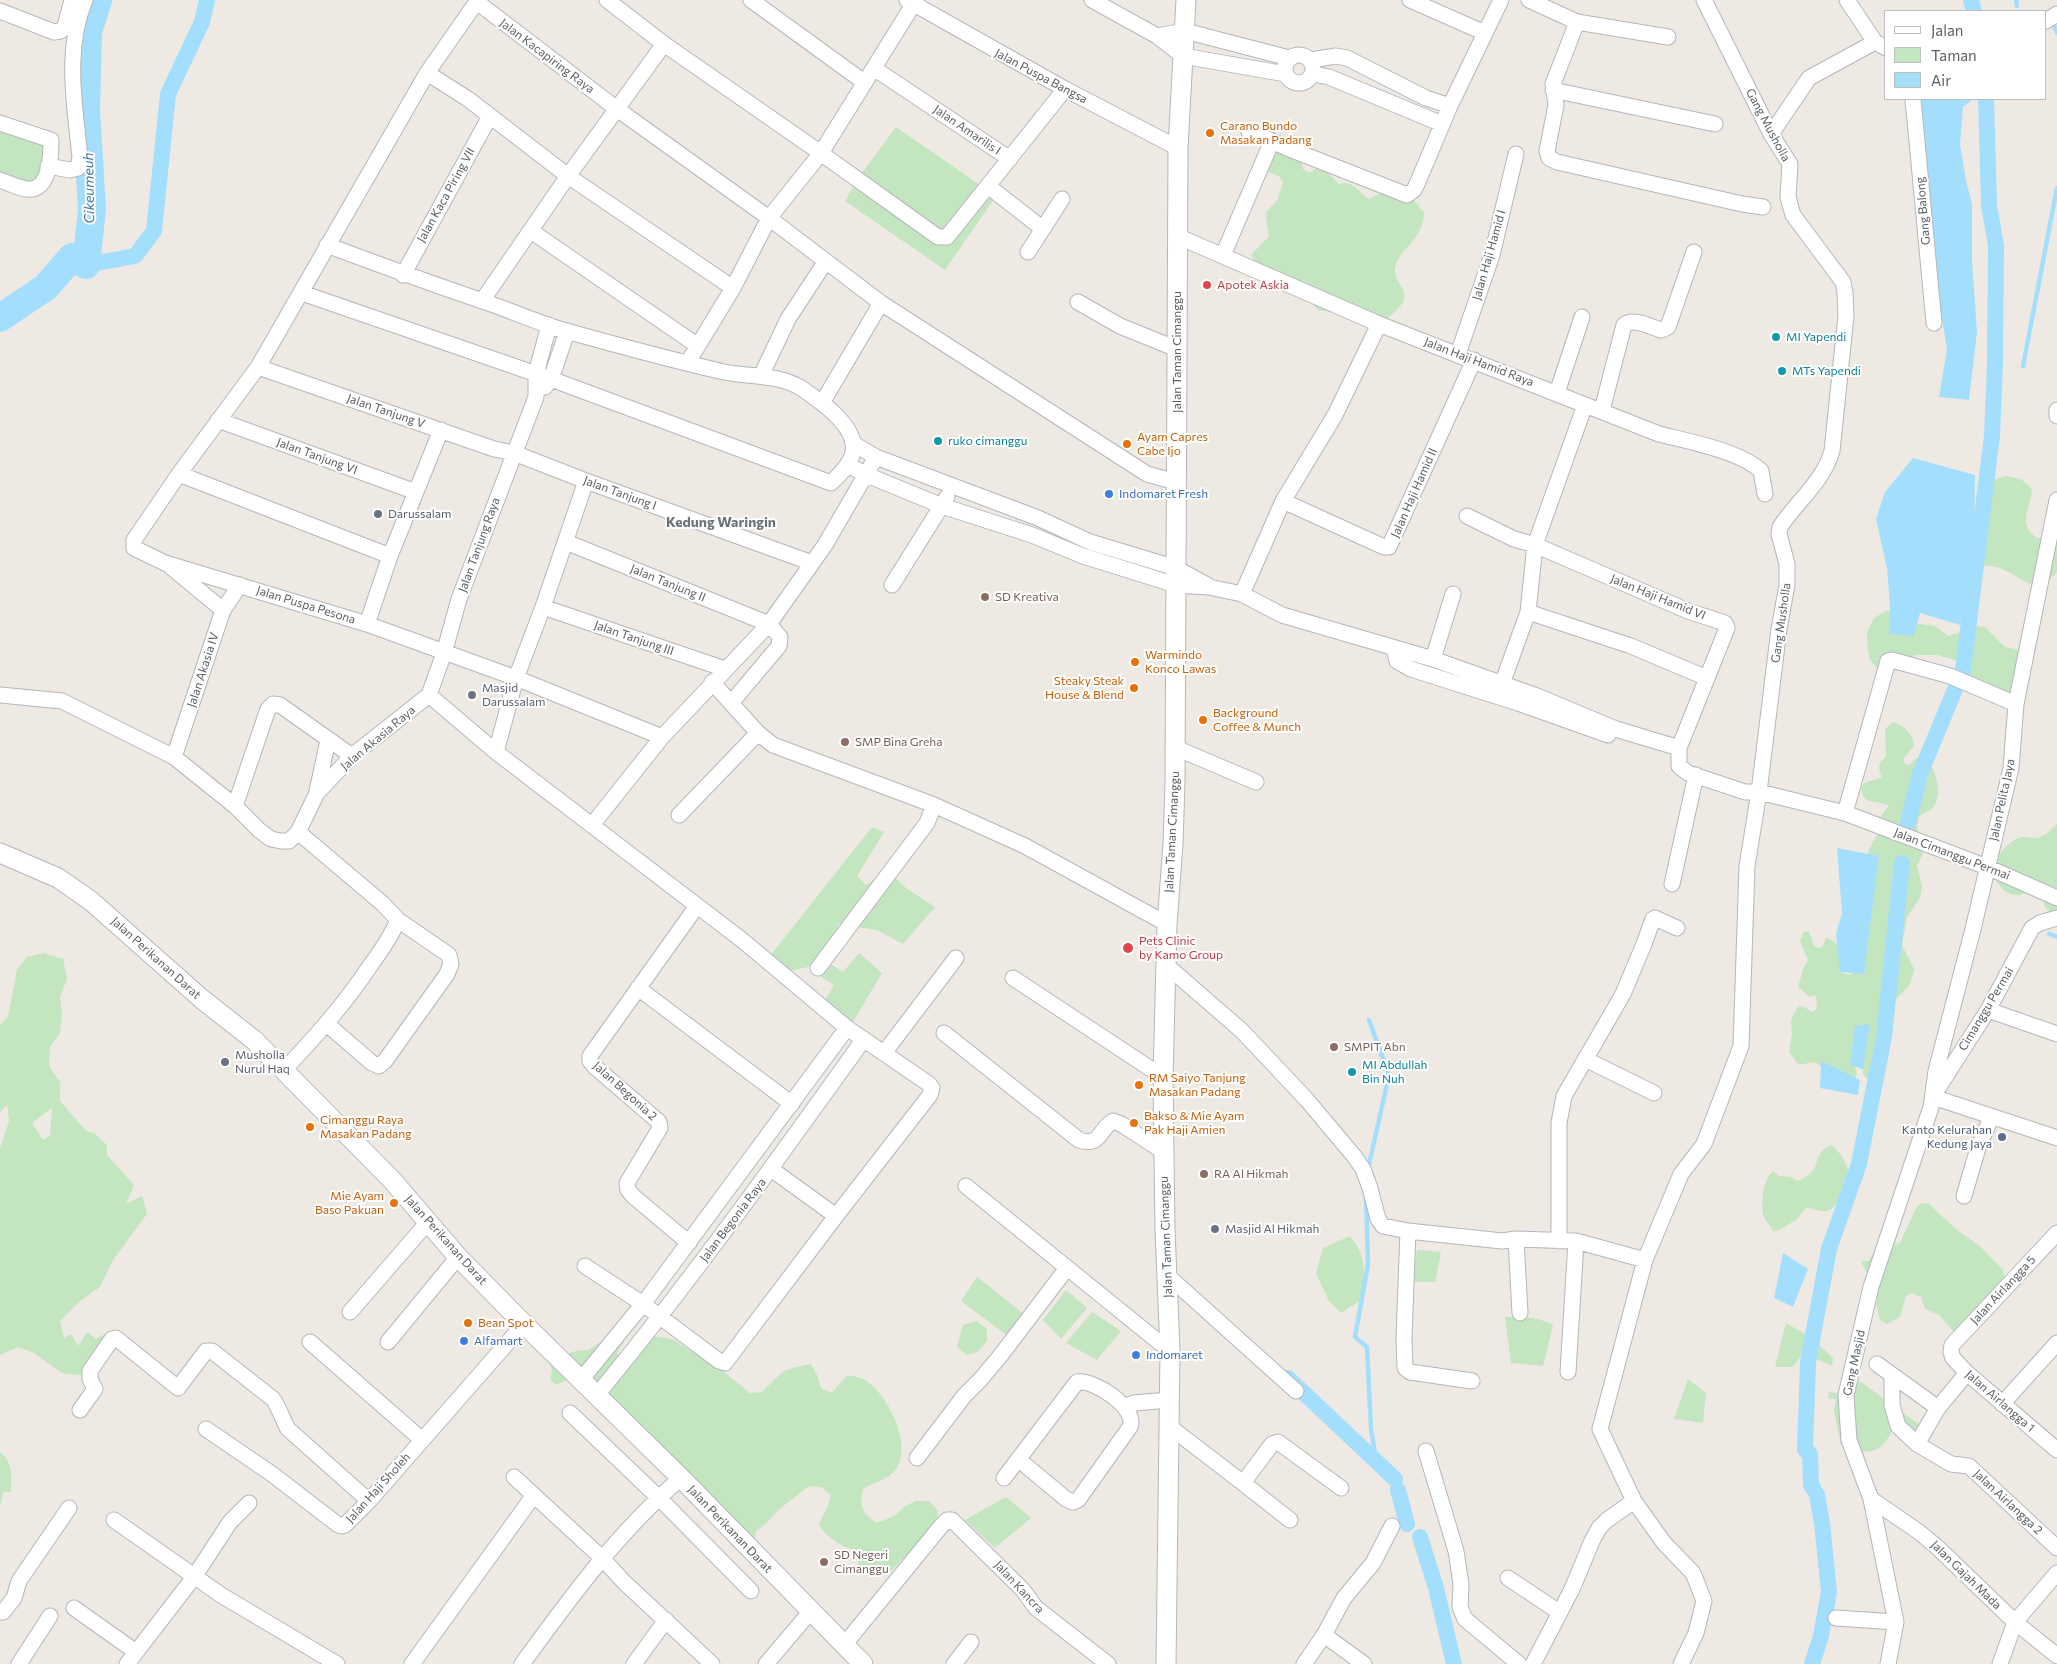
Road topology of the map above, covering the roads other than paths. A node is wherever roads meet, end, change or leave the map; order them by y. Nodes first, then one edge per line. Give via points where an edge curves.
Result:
1 (72, 0) edge
2 (85, 0) edge
3 (607, 0) edge
4 (750, 0) edge
5 (1092, 0) edge
6 (1186, 0) edge
7 (1410, 0) edge
8 (1501, 0) edge
9 (1528, 0) edge
10 (1704, 0) edge
11 (1847, 0) edge
12 (477, 1) edge
13 (912, 2) edge
14 (0, 11) edge
15 (1577, 22) junction
16 (1185, 31) junction
17 (1485, 33) junction
18 (1157, 36) junction
19 (1668, 37) dead end
20 (664, 44) junction
21 (1880, 45) edge
22 (1183, 56) junction
23 (1289, 58) junction
24 (1312, 67) junction
25 (875, 69) junction
26 (427, 73) junction
27 (1286, 74) junction
28 (864, 82) junction
29 (1065, 89) junction
30 (1553, 90) junction
31 (1913, 100) edge
32 (1450, 106) junction
33 (617, 109) junction
34 (490, 116) junction
35 (0, 124) edge
36 (1442, 124) junction
37 (1715, 124) dead end
38 (1250, 132) dead end
39 (1772, 134) junction
40 (1272, 141) junction
41 (1178, 148) junction
42 (821, 153) junction
43 (1516, 154) dead end
44 (1010, 158) junction
45 (48, 166) junction
46 (568, 176) junction
47 (0, 180) edge
48 (988, 186) junction
49 (1062, 199) dead end
50 (1763, 207) dead end
51 (769, 218) junction
52 (1043, 230) junction
53 (530, 231) junction
54 (1177, 236) junction
55 (328, 245) junction
56 (1028, 252) dead end
57 (1694, 252) dead end
58 (1223, 255) junction
59 (826, 261) junction
60 (402, 274) junction
61 (733, 288) junction
62 (302, 293) junction
63 (482, 301) junction
64 (1078, 302) dead end
65 (881, 303) junction
66 (1582, 317) dead end
67 (1934, 323) dead end
68 (1379, 324) junction
69 (549, 325) junction
70 (567, 332) junction
71 (698, 346) junction
72 (1177, 349) junction
73 (1458, 354) junction
74 (1474, 360) junction
75 (688, 362) junction
76 (258, 367) junction
77 (543, 376) junction
78 (761, 376) junction
79 (1557, 393) junction
80 (822, 403) junction
81 (1585, 405) junction
82 (1602, 410) junction
83 (2057, 410) edge
84 (2057, 416) edge
85 (218, 420) junction
86 (442, 430) junction
87 (854, 444) junction
88 (514, 453) junction
89 (876, 456) junction
90 (848, 465) junction
91 (179, 474) junction
92 (866, 475) junction
93 (586, 481) junction
94 (1176, 482) junction
95 (831, 483) junction
96 (953, 488) junction
97 (416, 492) junction
98 (1765, 494) dead end
99 (854, 495) junction
100 (2057, 500) edge
101 (1283, 501) junction
102 (942, 506) junction
103 (1467, 516) dead end
104 (1038, 518) junction
105 (1032, 534) junction
106 (566, 542) junction
107 (1535, 545) junction
108 (390, 556) junction
109 (812, 562) junction
110 (165, 563) junction
111 (1176, 577) junction
112 (240, 585) junction
113 (892, 586) dead end
114 (1242, 594) junction
115 (1453, 594) dead end
116 (543, 607) junction
117 (224, 610) junction
118 (1528, 612) junction
119 (368, 624) junction
120 (769, 624) junction
121 (1394, 648) junction
122 (444, 653) junction
123 (1432, 659) junction
124 (725, 669) junction
125 (516, 678) junction
126 (1707, 678) junction
127 (712, 682) junction
128 (1502, 684) junction
129 (0, 695) edge
130 (429, 695) junction
131 (731, 703) junction
132 (2016, 704) junction
133 (758, 733) junction
134 (662, 737) junction
135 (328, 740) junction
136 (1176, 748) junction
137 (496, 752) junction
138 (1679, 752) junction
139 (352, 756) junction
140 (174, 758) junction
141 (1696, 775) junction
142 (1256, 782) dead end
143 (317, 792) junction
144 (1759, 792) junction
145 (934, 805) junction
146 (235, 806) junction
147 (1845, 814) junction
148 (679, 815) dead end
149 (592, 825) junction
150 (298, 832) junction
151 (0, 853) edge
152 (1987, 867) junction
153 (1672, 884) dead end
154 (2057, 898) edge
155 (697, 906) junction
156 (2057, 918) edge
157 (398, 920) junction
158 (2040, 923) junction
159 (1168, 924) junction
160 (1677, 928) dead end
161 (2057, 930) edge
162 (956, 958) dead end
163 (1166, 965) junction
164 (818, 968) dead end
165 (1013, 978) dead end
166 (638, 988) junction
167 (1988, 1010) junction
168 (328, 1024) junction
169 (847, 1028) junction
170 (944, 1033) dead end
171 (2057, 1034) edge
172 (864, 1039) junction
173 (884, 1054) junction
174 (1586, 1059) junction
175 (284, 1070) junction
176 (1163, 1077) junction
177 (1654, 1093) dead end
178 (1933, 1097) junction
179 (792, 1104) junction
180 (1991, 1118) junction
181 (2057, 1138) edge
182 (1164, 1152) junction
183 (771, 1169) junction
184 (966, 1186) dead end
185 (1964, 1196) dead end
186 (836, 1216) junction
187 (428, 1222) junction
188 (1408, 1231) junction
189 (2057, 1233) edge
190 (1516, 1239) junction
191 (1559, 1241) junction
192 (1576, 1241) junction
193 (689, 1243) junction
194 (458, 1257) junction
195 (1645, 1260) junction
196 (585, 1266) dead end
197 (1067, 1268) junction
198 (1168, 1276) junction
199 (643, 1304) junction
200 (350, 1312) dead end
201 (1520, 1313) dead end
202 (660, 1318) junction
203 (524, 1324) junction
204 (310, 1342) dead end
205 (388, 1342) dead end
206 (2057, 1342) edge
207 (1951, 1348) joint
208 (1170, 1350) junction
209 (1877, 1364) dead end
210 (1568, 1372) dead end
211 (1967, 1373) junction
212 (1892, 1376) junction
213 (580, 1381) junction
214 (1472, 1381) dead end
215 (1296, 1391) dead end
216 (596, 1396) junction
217 (1169, 1400) junction
218 (2002, 1404) junction
219 (1125, 1406) junction
220 (1938, 1408) junction
221 (80, 1410) dead end
222 (570, 1413) dead end
223 (1170, 1427) junction
224 (206, 1429) dead end
225 (421, 1439) junction
226 (1917, 1444) junction
227 (2057, 1450) edge
228 (1426, 1451) dead end
229 (917, 1458) dead end
230 (1018, 1459) junction
231 (514, 1477) dead end
232 (680, 1478) junction
233 (1004, 1478) dead end
234 (1243, 1482) junction
235 (1342, 1488) dead end
236 (534, 1495) junction
237 (659, 1498) junction
238 (1871, 1499) junction
239 (369, 1501) junction
240 (1634, 1501) junction
241 (249, 1503) dead end
242 (69, 1508) dead end
243 (114, 1520) dead end
244 (1290, 1520) dead end
245 (1392, 1526) dead end
246 (2057, 1548) edge
247 (602, 1558) junction
248 (2057, 1573) edge
249 (194, 1577) junction
250 (1508, 1578) dead end
251 (751, 1591) dead end
252 (74, 1608) dead end
253 (810, 1611) junction
254 (0, 1612) edge
255 (1559, 1612) junction
256 (50, 1616) dead end
257 (1836, 1618) dead end
258 (666, 1620) junction
259 (1896, 1622) junction
260 (2015, 1622) junction
261 (1324, 1635) junction
262 (972, 1642) dead end
263 (844, 1645) junction
264 (136, 1652) junction
265 (2057, 1656) edge
266 (20, 1664) edge
267 (127, 1664) edge
268 (337, 1664) edge
269 (412, 1664) edge
270 (522, 1664) edge
271 (634, 1664) edge
272 (712, 1664) edge
273 (766, 1664) edge
274 (863, 1664) edge
275 (954, 1664) edge
276 (1108, 1664) edge
277 (1166, 1664) edge
278 (1304, 1664) edge
279 (1364, 1664) edge
280 (1519, 1664) edge
281 (1533, 1664) edge
282 (1681, 1664) edge
283 (1888, 1664) edge
284 (2000, 1664) edge

1 - 14 street via 61,31 54,32
2 - 45 street via 73,41 78,168 70,170
3 - 20 street
4 - 28 street
5 - 18 street
6 - 16 street, Jalan Taman Cimanggu
7 - 17 street
8 - 17 street
9 - 15 street
10 - 39 street, Gang Musholla
11 - 21 street
12 - 26 street
12 - 33 street, Jalan Kacapiring Raya
13 - 25 street
13 - 29 street, Jalan Puspa Bangsa
15 - 19 street
15 - 30 street
16 - 18 street
16 - 22 street, Jalan Taman Cimanggu
16 - 23 street
17 - 32 street
18 - 22 street
20 - 33 street
20 - 42 street
21 - 39 street via 1809,78
22 - 27 street
22 - 41 street, Jalan Taman Cimanggu
23 - 24 street via 1302,54
23 - 27 street
24 - 27 street via 1307,80 1299,83 1291,81
24 - 32 street via 1336,56 1346,58 1426,98
24 - 36 street
25 - 28 street
25 - 44 street, Jalan Amarilis I
26 - 34 street
26 - 55 street
28 - 42 street
29 - 41 street, Jalan Puspa Bangsa
29 - 44 street, Jalan Amarilis I
30 - 37 street
30 - 50 street via 1556,106 1547,151 1553,161
31 - 67 street, Gang Balong
32 - 36 street
33 - 46 street
33 - 51 street, Jalan Kacapiring Raya
34 - 46 street
34 - 60 street, Jalan Kaca Piring VII
35 - 45 street via 51,140
36 - 40 street via 1418,184 1407,195
38 - 40 street
39 - 144 street, Gang Musholla via 1790,164 1788,197 1793,216 1843,282 1846,316 1829,463 1780,527 1787,564 1787,585
40 - 58 street
41 - 54 street, Jalan Taman Cimanggu
42 - 48 street via 938,237 947,236
42 - 51 street
43 - 73 street, Jalan Haji Hamid I via 1492,255
44 - 48 street
45 - 47 street via 40,186 34,188
46 - 53 street
46 - 61 street
48 - 52 street
49 - 52 street
51 - 59 street, Jalan Kacapiring Raya
51 - 61 street
52 - 56 street
53 - 63 street
53 - 71 street
54 - 58 street, Jalan Haji Hamid Raya
54 - 72 street, Jalan Taman Cimanggu
55 - 60 street
55 - 62 street
57 - 82 street via 1668,327 1661,330 1634,321 1624,325
58 - 68 street, Jalan Haji Hamid Raya
59 - 65 street, Jalan Kacapiring Raya
59 - 78 street via 788,319
60 - 63 street
61 - 71 street
62 - 76 street
62 - 77 street
63 - 69 street
64 - 72 street via 1120,326
65 - 80 street
65 - 94 street, Jalan Kacapiring Raya via 1147,474
66 - 79 street
68 - 73 street, Jalan Haji Hamid Raya
68 - 101 street via 1335,415
69 - 70 street
69 - 77 street, Jalan Tanjung Raya
70 - 75 street
70 - 77 street, Jalan Tanjung Raya
71 - 75 street
72 - 94 street, Jalan Taman Cimanggu
73 - 74 street, Jalan Haji Hamid Raya
74 - 79 street, Jalan Haji Hamid Raya
74 - 101 street, Jalan Haji Hamid II via 1389,547
75 - 78 street via 725,372
76 - 85 street
76 - 86 street, Jalan Tanjung V
77 - 88 street, Jalan Tanjung Raya
77 - 95 street
78 - 80 street via 788,382
79 - 81 street, Jalan Haji Hamid Raya
80 - 87 street via 839,418
81 - 82 street, Jalan Haji Hamid Raya
81 - 107 street
82 - 98 street, Jalan Haji Hamid Raya via 1658,434 1707,446 1749,463 1761,471
83 - 84 street
85 - 91 street
85 - 97 street, Jalan Tanjung VI
86 - 88 street, Jalan Tanjung V
86 - 97 street
87 - 89 street
87 - 90 street
88 - 93 street, Jalan Tanjung I
88 - 122 street, Jalan Tanjung Raya via 459,599
89 - 92 street
89 - 96 street
90 - 92 street
90 - 95 street
91 - 108 street
91 - 110 street, Jalan Puspa Pesona via 134,540 134,548
92 - 99 street
92 - 102 street
93 - 106 street
93 - 109 street, Jalan Tanjung I
94 - 111 street, Jalan Taman Cimanggu
95 - 99 street
96 - 102 street
96 - 104 street
97 - 108 street
99 - 109 street
100 - 132 street, Jalan Pelita Jaya
101 - 114 street
102 - 105 street
102 - 113 street
103 - 107 street via 1514,539
104 - 105 street
104 - 111 street
105 - 111 street via 1082,556
106 - 116 street
106 - 120 street, Jalan Tanjung II
107 - 118 street
107 - 126 street, Jalan Haji Hamid VI via 1688,611 1725,623 1727,628
108 - 119 street
109 - 120 street
110 - 112 street, Jalan Puspa Pesona
110 - 117 street, Jalan Puspa Pesona
111 - 114 street
111 - 136 street, Jalan Taman Cimanggu
112 - 117 street, Jalan Akasia IV
112 - 119 street, Jalan Puspa Pesona
114 - 121 street via 1282,615
115 - 123 street
116 - 124 street, Jalan Tanjung III
116 - 125 street
117 - 140 street, Jalan Akasia IV
118 - 126 street via 1631,646
118 - 128 street
119 - 122 street, Jalan Puspa Pesona
120 - 124 street
120 - 131 street via 780,637 780,646
121 - 123 street
121 - 138 street via 1397,661 1411,669 1595,731
122 - 125 street, Jalan Puspa Pesona
122 - 130 street, Jalan Tanjung Raya
123 - 128 street
124 - 127 street
125 - 134 street, Jalan Puspa Pesona
125 - 137 street
126 - 138 street
127 - 131 street
127 - 134 street
128 - 138 street
129 - 140 street via 62,700
130 - 137 street
130 - 139 street, Jalan Akasia Raya
131 - 133 street
132 - 147 street via 1950,676 1892,660 1886,664
132 - 152 street, Jalan Pelita Jaya via 2011,768
133 - 145 street via 773,745
133 - 148 street
134 - 149 street
135 - 139 street
135 - 143 street
135 - 146 street via 280,705 273,704 268,709
136 - 142 street
136 - 159 street, Jalan Taman Cimanggu
137 - 149 street
138 - 141 street via 1679,766
139 - 143 street, Jalan Akasia Raya
140 - 146 street
141 - 144 street, Jalan Cimanggu Permai via 1745,792
141 - 153 street
143 - 150 street, Jalan Akasia Raya
144 - 147 street, Jalan Cimanggu Permai
144 - 195 street, Gang Musholla via 1747,866 1741,1046 1704,1144 1680,1174
145 - 159 street via 1025,846
145 - 164 street via 927,824
146 - 150 street via 272,839 289,841
147 - 152 street, Jalan Cimanggu Permai
149 - 155 street
150 - 157 street
151 - 175 street, Jalan Perikanan Darat via 58,878 92,901 203,1000 254,1040
152 - 154 street, Jalan Cimanggu Permai
152 - 178 street, Jalan Pelita Jaya via 1936,1071
155 - 166 street, Jalan Begonia 2
155 - 169 street
156 - 158 street
157 - 168 street via 386,943
157 - 168 street via 449,955 451,964 447,974 379,1066
158 - 161 street
158 - 167 street, Cimanggu Permai via 2032,928
159 - 163 street, Jalan Taman Cimanggu
160 - 174 street via 1652,919 1623,994
162 - 173 street
163 - 176 street, Jalan Taman Cimanggu
163 - 188 street via 1242,1031 1354,1156 1363,1169 1380,1224
165 - 176 street
166 - 179 street
166 - 193 street, Jalan Begonia 2 via 590,1056 590,1061 659,1122 660,1128 627,1183 628,1190
167 - 171 street
167 - 178 street, Cimanggu Permai
168 - 175 street
169 - 172 street
169 - 179 street, Jalan Begonia Raya
170 - 182 street via 1079,1140 1095,1141 1114,1121
172 - 173 street
172 - 183 street, Jalan Begonia Raya
173 - 186 street via 929,1084 932,1088 930,1095
174 - 177 street
174 - 191 street via 1564,1096 1559,1123
175 - 187 street, Jalan Perikanan Darat via 392,1180
176 - 182 street, Jalan Taman Cimanggu
178 - 180 street
178 - 238 street, Gang Masjid via 1871,1287 1846,1395 1849,1440
179 - 193 street, Jalan Begonia Raya
180 - 181 street
180 - 185 street
182 - 198 street, Jalan Taman Cimanggu
183 - 186 street
183 - 202 street, Jalan Begonia Raya
184 - 197 street
186 - 202 street via 725,1363
187 - 194 street, Jalan Perikanan Darat
187 - 200 street
188 - 190 street via 1502,1241
188 - 214 street via 1405,1368 1410,1372
189 - 207 street, Jalan Airlangga 5
190 - 191 street
190 - 201 street
191 - 192 street
192 - 195 street
192 - 210 street
193 - 199 street, Jalan Begonia Raya
194 - 203 street, Jalan Perikanan Darat
194 - 205 street
195 - 240 street, Gang Musholla via 1600,1429
196 - 199 street
197 - 208 street
197 - 229 street via 1002,1355 964,1396
198 - 208 street, Jalan Taman Cimanggu
198 - 215 street
199 - 202 street
199 - 213 street, Jalan Begonia Raya
202 - 216 street, Jalan Begonia Raya
203 - 213 street, Jalan Perikanan Darat
203 - 225 street, Jalan Haji Sholeh
204 - 225 street
206 - 218 street
207 - 211 street, Jalan Airlangga 1 via 1953,1358
208 - 217 street, Jalan Taman Cimanggu
209 - 212 street
211 - 218 street, Jalan Airlangga 1
211 - 220 street
212 - 220 street
212 - 226 street, Jalan Airlangga 2 via 1892,1404 1898,1426
213 - 216 street, Jalan Perikanan Darat
216 - 232 street, Jalan Perikanan Darat
217 - 219 street
217 - 223 street, Jalan Taman Cimanggu
218 - 227 street, Jalan Airlangga 1
219 - 230 street via 1095,1385 1077,1382
219 - 230 street via 1132,1417 1130,1427 1078,1500 1066,1499
220 - 226 street
221 - 239 street via 95,1389 89,1376 92,1367 112,1339 116,1338 178,1388 201,1356 212,1351 273,1399 288,1429
222 - 237 street
223 - 234 street
223 - 277 street, Jalan Taman Cimanggu
224 - 239 street, Jalan Haji Sholeh via 341,1526
225 - 239 street, Jalan Haji Sholeh
226 - 246 street, Jalan Airlangga 2 via 1951,1464 1969,1466
228 - 280 street via 1456,1551 1461,1584 1460,1607 1465,1619
230 - 233 street
231 - 236 street
232 - 237 street
232 - 253 street, Jalan Perikanan Darat
234 - 235 street via 1272,1444 1278,1442
234 - 244 street
236 - 247 street
236 - 269 street
237 - 247 street
237 - 251 street
238 - 259 street, Gang Masjid
238 - 260 street, Jalan Gajah Mada via 1936,1546
240 - 255 street via 1599,1528
240 - 282 street, Gang Musholla via 1664,1543 1693,1573 1704,1601 1696,1633
241 - 249 street via 230,1522
242 - 254 street via 19,1581 9,1606
243 - 249 street
245 - 261 street via 1373,1562 1344,1598
247 - 258 street
247 - 270 street
248 - 260 street
249 - 264 street
249 - 268 street
250 - 255 street
252 - 264 street
253 - 263 street, Jalan Perikanan Darat
253 - 273 street
255 - 281 street
256 - 266 street
257 - 259 street
258 - 271 street
258 - 272 street
259 - 283 street, Gang Masjid
260 - 265 street, Jalan Gajah Mada
260 - 284 street
261 - 278 street
261 - 279 street
262 - 275 street
263 - 274 street, Jalan Perikanan Darat
263 - 276 street, Jalan Kancra via 942,1525 952,1520 1023,1590 1036,1608
264 - 267 street

